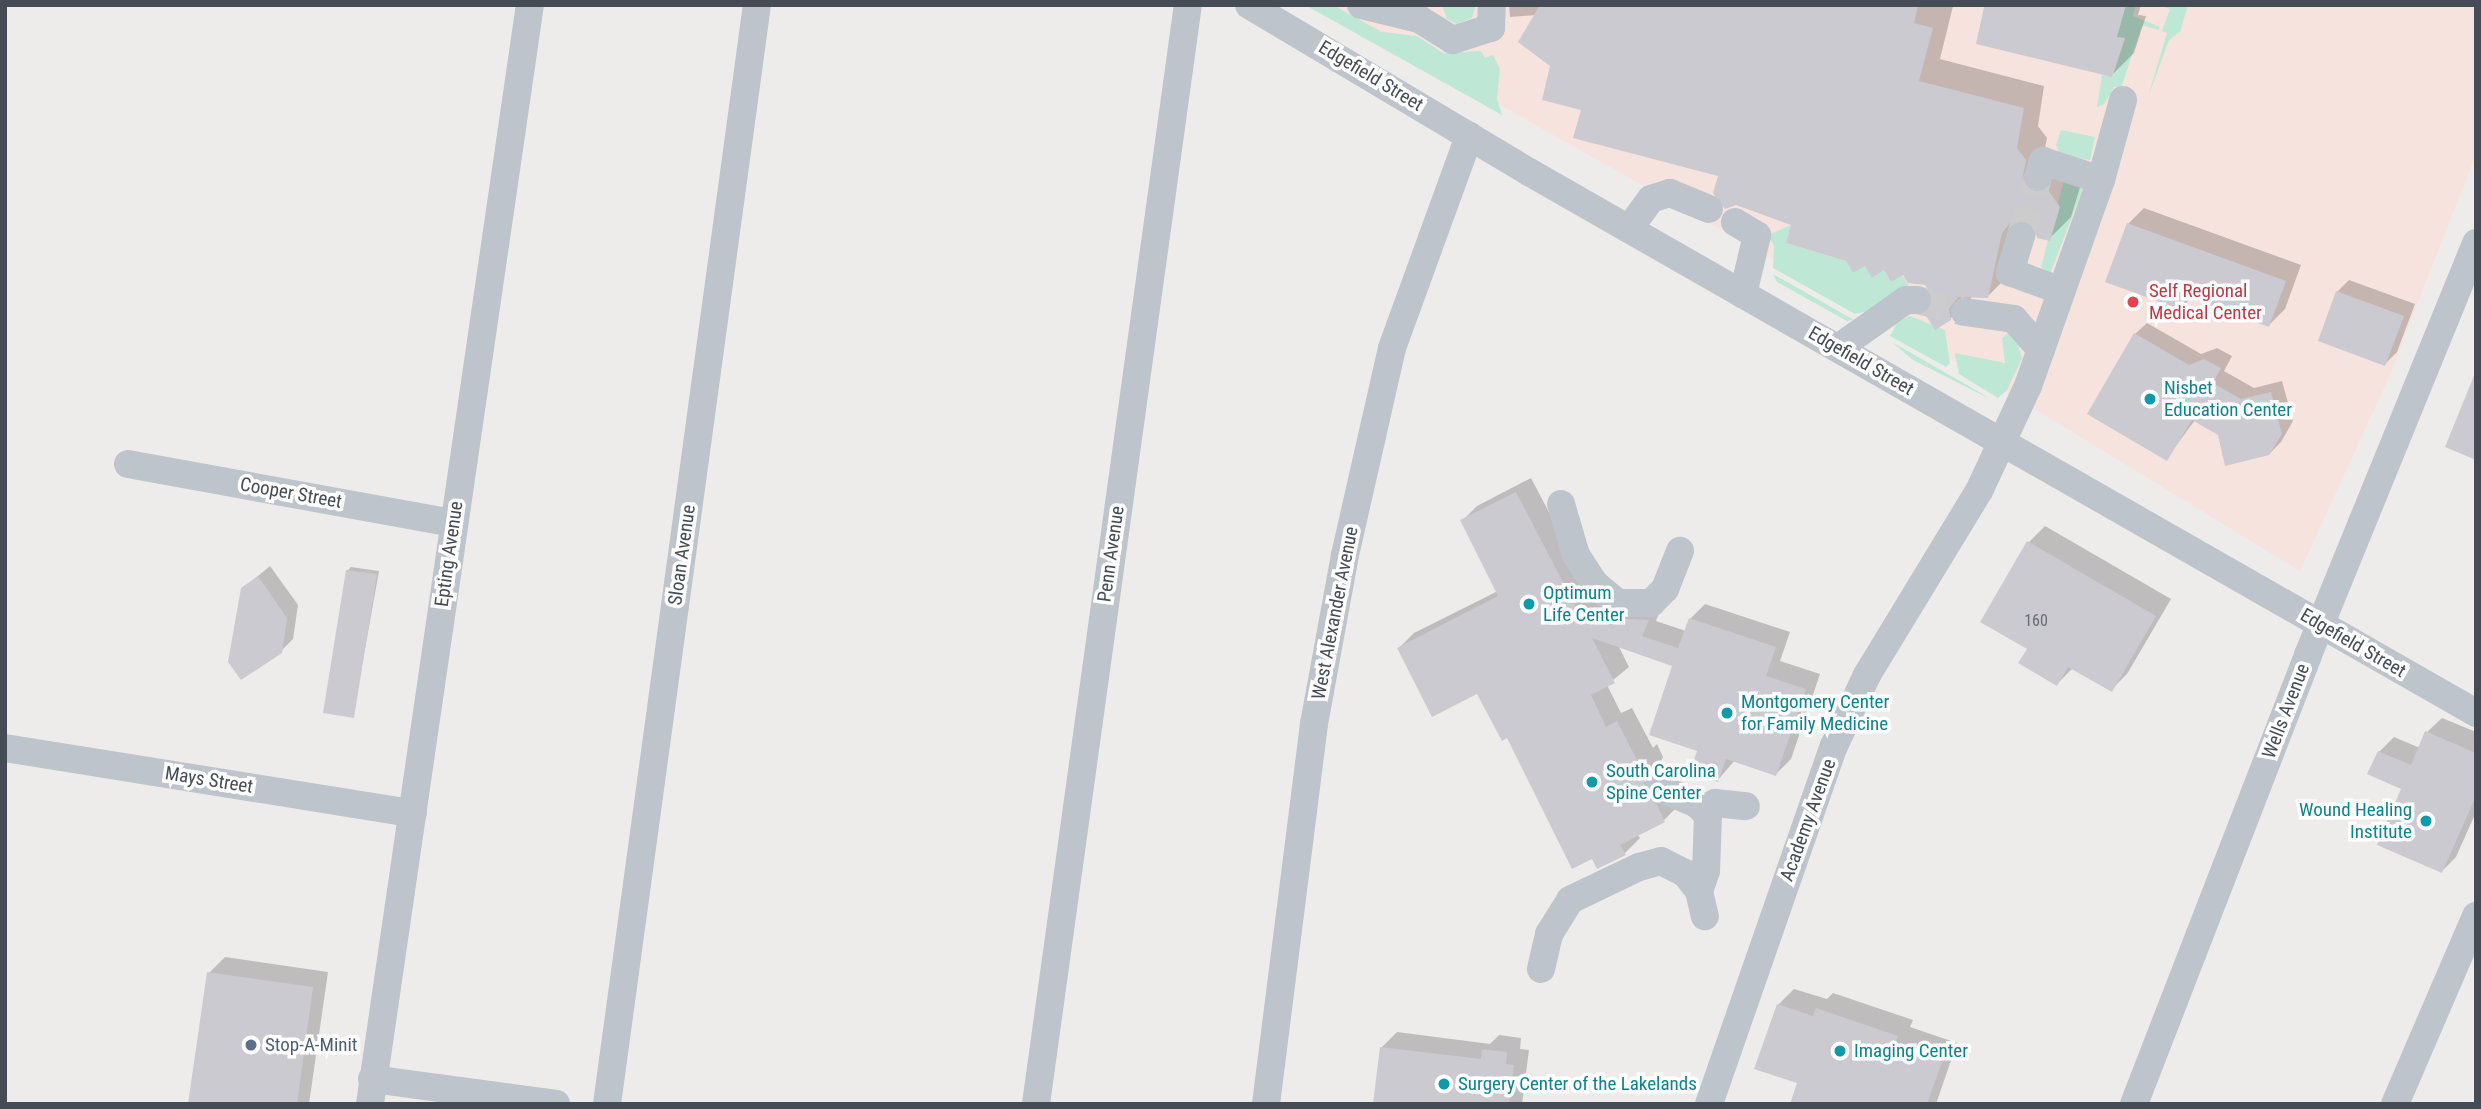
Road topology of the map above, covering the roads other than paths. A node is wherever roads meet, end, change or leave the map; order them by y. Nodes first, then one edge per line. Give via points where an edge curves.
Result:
1 (530, 5) edge
2 (757, 5) edge
3 (1188, 5) edge
4 (1249, 5) edge
5 (1361, 5) edge
6 (1435, 5) edge
7 (1492, 5) edge
8 (1401, 11) edge
9 (1441, 35) junction
10 (2123, 100) dead end
11 (1469, 136) junction
12 (2038, 177) dead end
13 (2101, 180) junction
14 (1709, 209) dead end
15 (1735, 222) dead end
16 (1629, 229) junction
17 (2021, 236) tunnel mouth
18 (2476, 243) edge
19 (2062, 290) junction
20 (1743, 294) junction
21 (1917, 300) tunnel mouth
22 (1965, 313) tunnel mouth
23 (1838, 348) junction
24 (2041, 349) junction
25 (2002, 442) junction
26 (128, 464) dead end
27 (1561, 504) dead end
28 (453, 523) junction
29 (1680, 551) dead end
30 (2321, 625) junction
31 (2476, 713) edge
32 (5, 748) edge
33 (1657, 787) dead end
34 (1746, 806) dead end
35 (1704, 811) junction
36 (413, 813) junction
37 (2476, 916) edge
38 (1541, 969) dead end
39 (371, 1091) edge
40 (556, 1104) edge
41 (607, 1104) edge
42 (1035, 1104) edge
43 (1266, 1104) edge
44 (1709, 1104) edge
45 (2134, 1104) edge
46 (2395, 1104) edge

1 - 28 street, Epting Avenue
2 - 41 street, Sloan Avenue
3 - 42 street, Penn Avenue
4 - 11 street, Edgefield Street
5 - 8 street
6 - 9 street
7 - 9 street via 1491,28 1453,40
8 - 9 street
10 - 13 street, Academy Avenue
11 - 16 street, Edgefield Street
11 - 43 street, West Alexander Avenue via 1392,348 1345,555 1314,724
12 - 13 street via 2043,161
13 - 19 street, Academy Avenue
14 - 16 street via 1670,193 1651,199
15 - 20 street via 1757,235
16 - 20 street, Edgefield Street
17 - 19 street via 2010,272
18 - 30 street, Wells Avenue
19 - 24 street, Academy Avenue
20 - 23 street, Edgefield Street
21 - 23 street via 1906,300
22 - 24 street via 2014,319
23 - 25 street, Edgefield Street
24 - 25 street, Academy Avenue
25 - 30 street, Edgefield Street
25 - 44 street, Academy Avenue via 1979,491 1867,675 1834,747
26 - 28 street, Cooper Street
27 - 29 street via 1576,555 1595,584 1618,603 1651,603 1665,589
28 - 36 street, Epting Avenue
30 - 31 street, Edgefield Street
30 - 45 street, Wells Avenue
32 - 36 street, Mays Street
33 - 35 street
34 - 35 street via 1715,803
35 - 38 street via 1708,815 1702,903 1685,873 1661,861 1596,886 1570,900 1549,934
36 - 39 street, Epting Avenue
37 - 46 street
39 - 40 street

